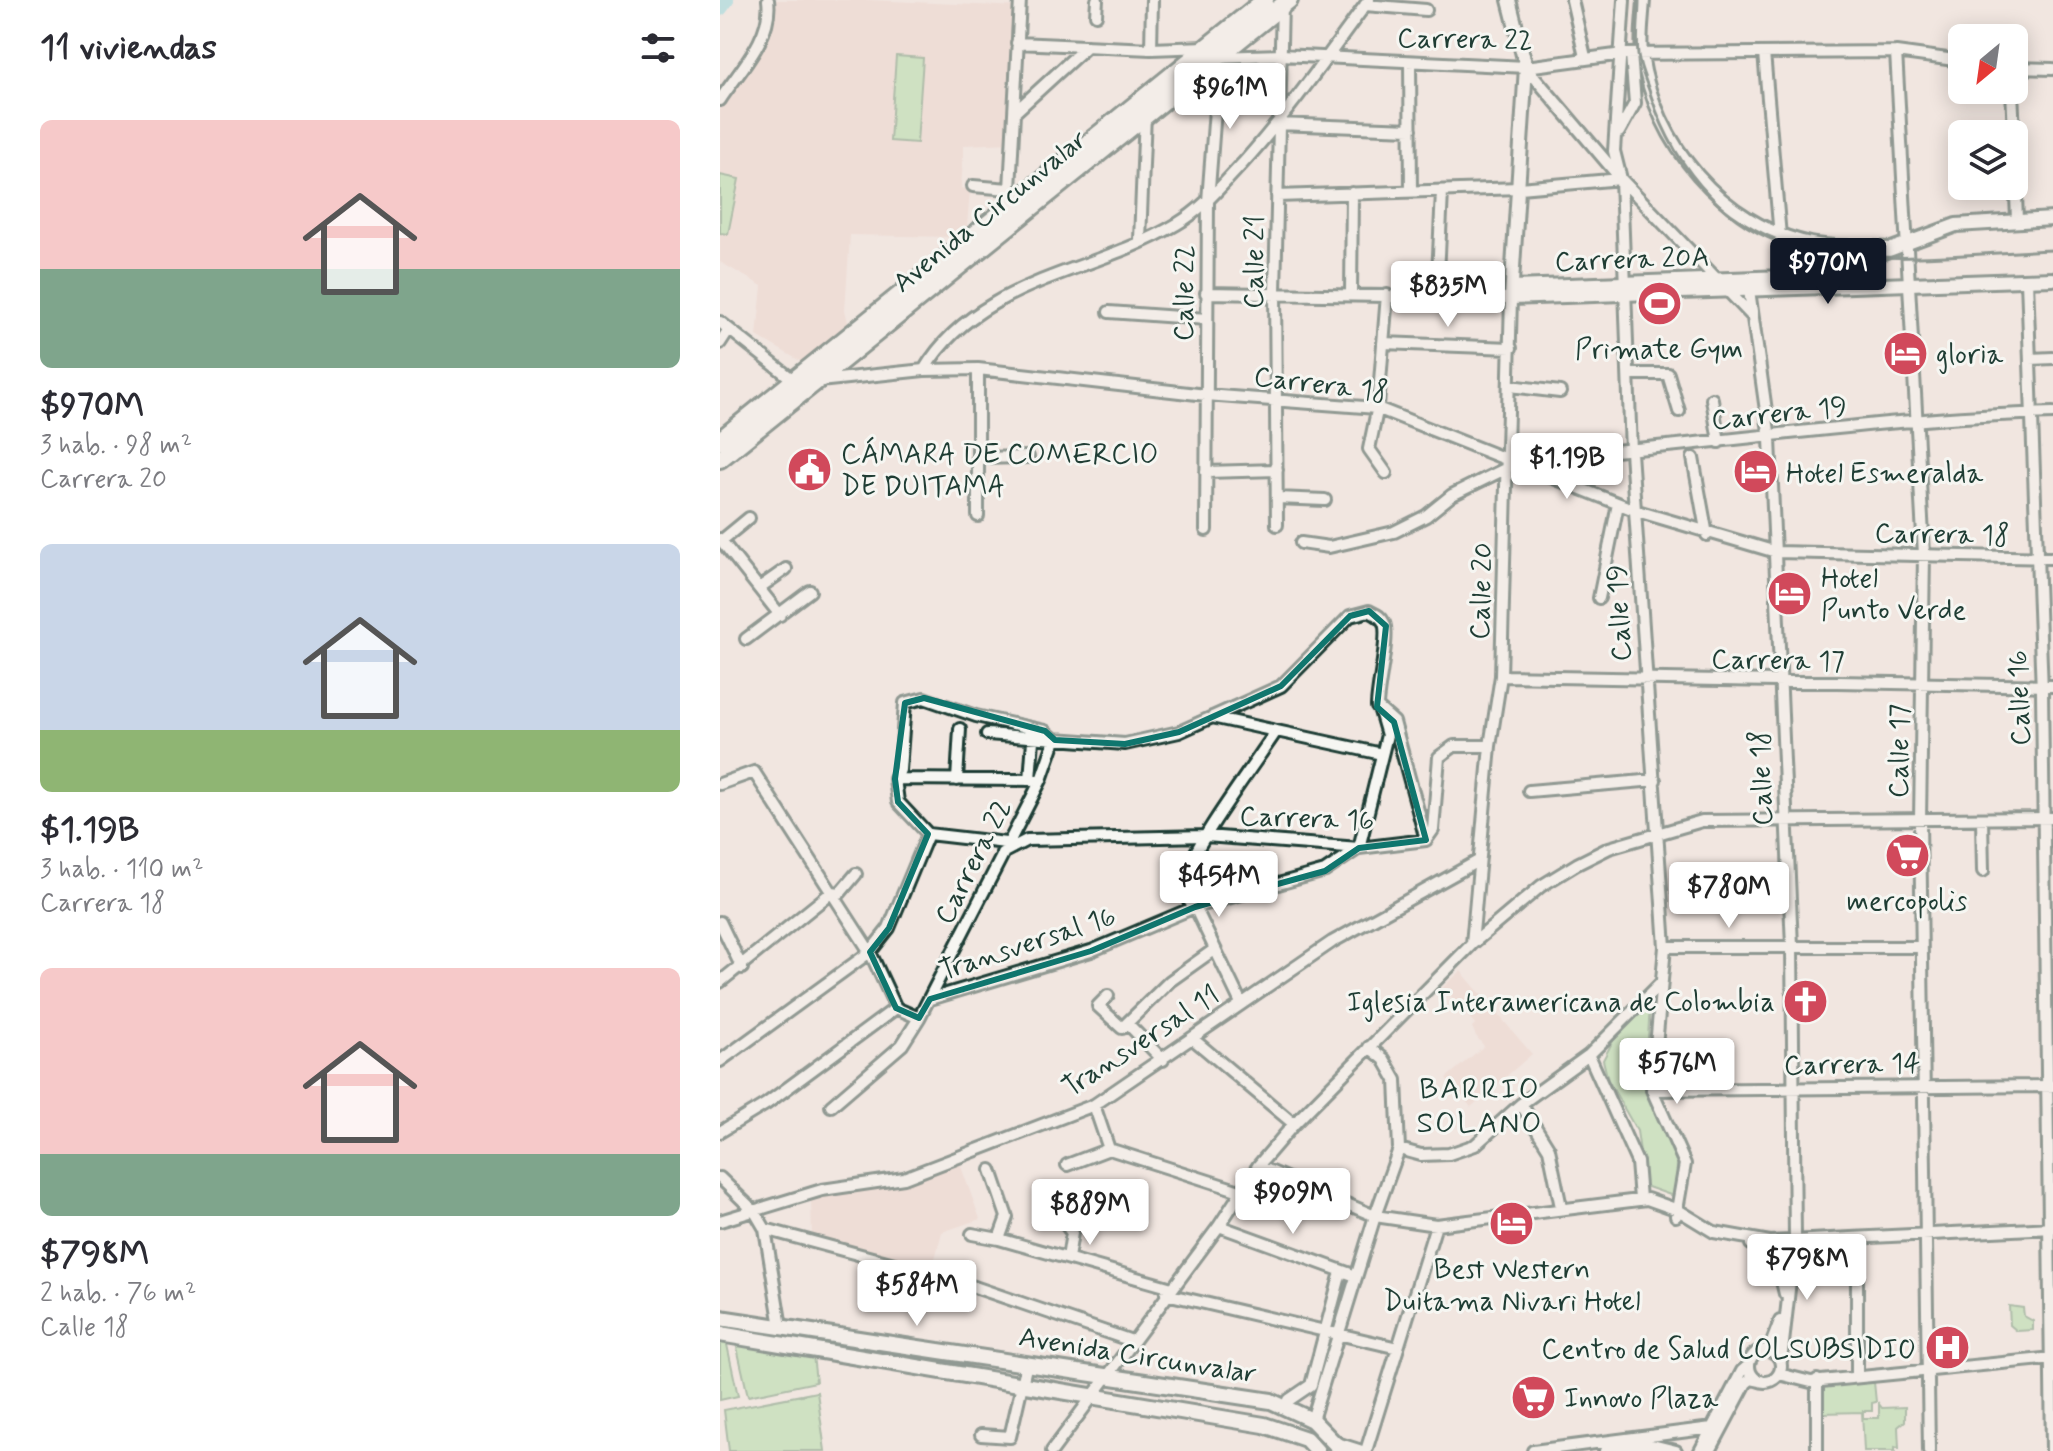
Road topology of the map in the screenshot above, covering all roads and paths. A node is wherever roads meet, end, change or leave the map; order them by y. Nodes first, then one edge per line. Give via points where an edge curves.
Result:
1 (768, 0) edge
2 (1020, 0) edge
3 (1097, 0) edge
4 (1152, 0) edge
5 (1265, 0) edge
6 (1509, 0) edge
7 (1572, 0) edge
8 (1624, 0) edge
9 (1644, 0) edge
10 (1284, 2) edge
11 (1367, 2) edge
12 (1426, 10) dead end
13 (1096, 15) dead end
14 (1017, 43) junction
15 (1087, 46) junction
16 (1151, 49) junction
17 (1213, 52) junction
18 (1896, 52) junction
19 (1764, 53) junction
20 (1632, 54) junction
21 (1281, 55) junction
22 (1585, 57) junction
23 (1326, 58) junction
24 (1948, 59) edge
25 (1410, 62) junction
26 (1526, 67) junction
27 (2028, 68) edge
28 (2053, 69) edge
29 (1147, 95) junction
30 (720, 100) edge
31 (1014, 113) junction
32 (1145, 117) junction
33 (1277, 124) junction
34 (1411, 129) junction
35 (1621, 179) junction
36 (973, 186) dead end
37 (1520, 188) junction
38 (1009, 189) junction
39 (1411, 192) junction
40 (1442, 192) junction
41 (1352, 193) junction
42 (1277, 196) junction
43 (2016, 200) edge
44 (1208, 201) junction
45 (1009, 207) junction
46 (2053, 219) edge
47 (2017, 220) junction
48 (1006, 229) junction
49 (1782, 235) junction
50 (1140, 240) junction
51 (1900, 246) junction
52 (1846, 266) junction
53 (1719, 279) junction
54 (2053, 279) edge
55 (2027, 280) junction
56 (1784, 283) junction
57 (1907, 285) junction
58 (1853, 287) junction
59 (1626, 289) junction
60 (1749, 290) junction
61 (1275, 291) junction
62 (1730, 291) junction
63 (1512, 292) junction
64 (1206, 293) junction
65 (1351, 293) junction
66 (1387, 295) junction
67 (1437, 296) junction
68 (1109, 312) dead end
69 (1753, 317) junction
70 (1207, 319) junction
71 (724, 325) edge
72 (720, 343) edge
73 (1383, 343) junction
74 (1511, 348) junction
75 (2053, 358) edge
76 (2030, 359) junction
77 (978, 369) junction
78 (924, 370) junction
79 (1629, 374) junction
80 (806, 380) junction
81 (1510, 386) junction
82 (1560, 392) dead end
83 (1206, 395) junction
84 (1712, 399) dead end
85 (1278, 401) junction
86 (1377, 408) junction
87 (1679, 411) dead end
88 (2053, 413) edge
89 (2032, 414) junction
90 (763, 415) junction
91 (1916, 423) junction
92 (1770, 436) junction
93 (720, 440) edge
94 (1719, 442) junction
95 (1631, 452) junction
96 (1028, 457) dead end
97 (978, 458) junction
98 (1693, 458) dead end
99 (720, 459) edge
100 (1509, 463) junction
101 (1277, 470) junction
102 (1206, 472) junction
103 (1386, 473) dead end
104 (1277, 498) junction
105 (1325, 500) dead end
106 (1618, 504) junction
107 (1637, 511) junction
108 (978, 516) dead end
109 (749, 518) dead end
110 (1277, 525) dead end
111 (1206, 530) dead end
112 (1707, 535) junction
113 (721, 540) edge
114 (1301, 543) dead end
115 (1776, 552) junction
116 (1924, 558) junction
117 (2037, 558) junction
118 (2053, 558) edge
119 (786, 569) dead end
120 (759, 588) junction
121 (810, 591) dead end
122 (1599, 598) dead end
123 (780, 615) junction
124 (746, 639) dead end
125 (1501, 676) junction
126 (1646, 681) junction
127 (1781, 682) junction
128 (1923, 686) junction
129 (2047, 686) edge
130 (1377, 707) junction
131 (1212, 717) junction
132 (960, 729) dead end
133 (1275, 733) junction
134 (987, 734) dead end
135 (1033, 740) junction
136 (1055, 740) junction
137 (1490, 746) junction
138 (1382, 754) junction
139 (895, 779) junction
140 (957, 780) junction
141 (1036, 780) junction
142 (1655, 780) junction
143 (720, 784) edge
144 (1529, 791) dead end
145 (2049, 818) edge
146 (1982, 819) junction
147 (1920, 820) junction
148 (1786, 822) junction
149 (1658, 833) junction
150 (928, 834) junction
151 (1206, 836) junction
152 (1426, 840) junction
153 (1004, 848) junction
154 (1359, 848) junction
155 (1478, 861) junction
156 (1983, 871) dead end
157 (856, 874) dead end
158 (832, 892) junction
159 (1195, 907) junction
160 (720, 922) edge
161 (1472, 944) junction
162 (1792, 946) junction
163 (1665, 947) junction
164 (1921, 947) junction
165 (1215, 949) junction
166 (870, 952) junction
167 (742, 968) junction
168 (720, 982) edge
169 (1660, 984) junction
170 (1108, 996) dead end
171 (930, 999) junction
172 (1241, 1003) junction
173 (896, 1008) junction
174 (919, 1018) junction
175 (1128, 1024) junction
176 (1193, 1039) junction
177 (1369, 1047) junction
178 (1589, 1055) junction
179 (1163, 1060) junction
180 (720, 1061) edge
181 (1924, 1085) junction
182 (2051, 1086) edge
183 (1795, 1088) junction
184 (1652, 1090) junction
185 (1521, 1104) junction
186 (1094, 1105) junction
187 (831, 1106) dead end
188 (1294, 1124) junction
189 (720, 1132) edge
190 (1109, 1149) junction
191 (1399, 1149) junction
192 (1067, 1165) dead end
193 (1258, 1166) junction
194 (991, 1170) dead end
195 (720, 1178) edge
196 (1240, 1191) junction
197 (1042, 1193) dead end
198 (1640, 1199) junction
199 (1561, 1207) junction
200 (755, 1212) junction
201 (1677, 1213) junction
202 (1375, 1216) junction
203 (720, 1221) edge
204 (1436, 1225) junction
205 (1219, 1226) junction
206 (2052, 1228) edge
207 (765, 1229) junction
208 (972, 1234) dead end
209 (1926, 1234) junction
210 (1857, 1238) junction
211 (999, 1239) junction
212 (1794, 1241) junction
213 (1770, 1242) junction
214 (1068, 1258) junction
215 (1793, 1270) junction
216 (1341, 1272) junction
217 (1356, 1276) junction
218 (1169, 1291) junction
219 (720, 1318) edge
220 (781, 1327) junction
221 (1333, 1333) junction
222 (720, 1334) edge
223 (1132, 1341) junction
224 (1398, 1348) junction
225 (1769, 1350) junction
226 (2052, 1358) edge
227 (1781, 1361) junction
228 (1027, 1363) junction
229 (1749, 1365) junction
230 (1929, 1370) junction
231 (1108, 1376) junction
232 (1857, 1377) junction
233 (1770, 1379) junction
234 (1817, 1380) junction
235 (1023, 1382) junction
236 (1094, 1394) junction
237 (1289, 1400) dead end
238 (1312, 1420) junction
239 (2053, 1425) edge
240 (1712, 1428) junction
241 (981, 1435) dead end
242 (1339, 1447) edge
243 (1597, 1447) edge
244 (1052, 1451) edge
245 (1317, 1451) edge
246 (1364, 1451) edge
247 (1533, 1451) edge
248 (1605, 1451) edge
249 (1676, 1451) edge
250 (1700, 1451) edge
251 (1710, 1451) edge
252 (1817, 1451) edge
253 (1929, 1451) edge
254 (2052, 1451) edge

1 - 30 street via 760,41
2 - 14 street
3 - 13 street
4 - 16 street
5 - 17 highway, Avenida Circunvalar
6 - 26 street, Calle 20
7 - 22 street
8 - 20 street, Calle 19
9 - 20 street, Carrera 20A
10 - 17 highway, Avenida Circunvalar
10 - 21 street, Calle 21
11 - 12 street
11 - 23 street
14 - 15 street, Carrera 22
14 - 31 street
15 - 16 street, Carrera 22
15 - 31 street
16 - 17 street, Carrera 22
17 - 21 street, Carrera 22
17 - 29 highway, Avenida Circunvalar
17 - 32 highway, Avenida Circunvalar
17 - 44 street, Calle 22
18 - 19 street, Carrera 22
18 - 24 street, Carrera 22
18 - 51 street, Calle 17
19 - 20 street, Carrera 22
19 - 49 street
20 - 22 street, Carrera 22
20 - 35 street, Calle 19 via 1614,151
20 - 49 street, Carrera 20A via 1688,164 1735,210
21 - 23 street, Carrera 22
21 - 33 street, Calle 21
22 - 26 street, Carrera 22
23 - 25 street, Carrera 22
23 - 33 street
25 - 26 street, Carrera 22
25 - 34 street
26 - 35 street
26 - 37 street, Calle 20
27 - 28 street
29 - 32 street
29 - 45 highway, Avenida Circunvalar
31 - 38 street
32 - 48 highway, Avenida Circunvalar
32 - 50 street
33 - 34 street
33 - 42 street, Calle 21
33 - 44 street
34 - 39 street
35 - 37 street
35 - 53 street
35 - 59 street, Calle 19
36 - 38 street
37 - 40 street
37 - 63 street, Calle 20
38 - 45 street
39 - 40 street
39 - 41 street
40 - 67 street
41 - 42 street
41 - 65 street
42 - 61 street, Calle 21
43 - 47 street
44 - 50 street via 1176,225
44 - 64 street, Calle 22
45 - 48 street
45 - 80 highway, Avenida Circunvalar
46 - 47 street, Carrera 20A
47 - 51 street, Carrera 20A via 1956,225
48 - 80 highway, Avenida Circunvalar
49 - 51 street, Carrera 20A via 1812,243
49 - 56 street
50 - 78 street via 1032,283 978,313 939,346
51 - 52 street, Carrera 20A
51 - 57 street, Calle 17
52 - 56 street, Carrera 20A
52 - 58 street via 1845,279
53 - 56 street, Carrera 20A
53 - 59 street, Carrera 20A
53 - 62 street
54 - 55 street
55 - 57 street
55 - 76 street, Calle 16
56 - 58 street
56 - 60 street
57 - 58 street
57 - 91 street, Calle 17
59 - 62 street
59 - 63 street
59 - 79 street, Calle 19
60 - 62 street
60 - 69 street, Calle 18
61 - 64 street
61 - 65 street
61 - 85 street, Calle 21
62 - 69 street
63 - 67 street
63 - 74 street, Calle 20
64 - 70 street, Calle 22
65 - 66 street
66 - 67 street
66 - 73 street
68 - 70 street
69 - 92 street, Calle 18
70 - 83 street, Calle 22
71 - 72 street
71 - 80 street
73 - 74 street
73 - 86 street
74 - 81 street, Calle 20
75 - 76 street
76 - 89 street, Calle 16
77 - 78 street, Carrera 18
77 - 83 street, Carrera 18
77 - 97 street
78 - 80 street, Carrera 18
79 - 87 street via 1668,374
79 - 95 street, Calle 19
80 - 90 highway, Avenida Circunvalar
81 - 82 street
81 - 100 street, Calle 20
83 - 85 street, Carrera 18
83 - 102 street, Calle 22
84 - 94 street
85 - 86 street, Carrera 18
85 - 101 street, Calle 21
86 - 100 street, Carrera 18
86 - 103 street via 1369,449
88 - 89 street, Carrera 19
89 - 91 street, Carrera 19
89 - 117 street, Calle 16
90 - 93 highway, Avenida Circunvalar
90 - 99 highway, Avenida Circunvalar
91 - 92 street, Carrera 19
91 - 116 street, Calle 17
92 - 94 street, Carrera 19
92 - 115 street, Calle 18
94 - 95 street, Carrera 19
95 - 100 street, Carrera 19
95 - 107 street, Calle 19
96 - 97 street
97 - 108 street
98 - 112 street
100 - 106 street, Carrera 18
100 - 114 street via 1394,532 1329,547
100 - 125 street, Calle 20
101 - 102 street
101 - 104 street, Calle 21
102 - 111 street, Calle 22
104 - 105 street
104 - 110 street, Calle 21
106 - 107 street, Carrera 18
106 - 122 street
107 - 112 street, Carrera 18
107 - 126 street, Calle 19
109 - 113 street
112 - 115 street, Carrera 18
113 - 120 street
115 - 116 street, Carrera 18
115 - 127 street, Calle 18
116 - 117 street, Carrera 18
116 - 128 street, Calle 17
117 - 118 street, Carrera 18
117 - 129 street, Calle 16
119 - 120 street
120 - 123 street
121 - 123 street
123 - 124 street
125 - 126 street, Carrera 17
125 - 137 street, Calle 20
126 - 127 street, Carrera 17
126 - 142 street, Calle 19
127 - 128 street, Carrera 17
127 - 148 street, Calle 18
128 - 129 street, Carrera 17
128 - 147 street, Calle 17
129 - 145 street, Calle 16
130 - 131 street via 1386,626 1369,611 1350,616 1281,686
130 - 138 street via 1387,735
130 - 152 street via 1394,722
131 - 133 street
131 - 136 street via 1179,732 1125,744
132 - 140 street
133 - 138 street
133 - 151 street
134 - 135 street
135 - 136 street
135 - 141 street
136 - 139 street via 1045,731 924,698 905,703
136 - 141 street, Carrera 22
137 - 152 street via 1454,746 1439,757 1433,830
137 - 155 street, Calle 20
138 - 154 street
139 - 140 street
139 - 150 street via 898,802
140 - 141 street
141 - 153 street, Carrera 22
142 - 144 street
142 - 149 street, Calle 19
143 - 158 street via 754,772
145 - 146 street
145 - 182 street, Calle 16
146 - 147 street
146 - 156 street
147 - 148 street
147 - 164 street, Calle 17
148 - 149 street via 1702,821
148 - 162 street, Calle 18
149 - 161 street via 1577,864 1541,886
149 - 163 street, Calle 19
150 - 153 street, Carrera 16
150 - 166 street via 889,928
151 - 153 street, Carrera 16 via 1027,840
151 - 154 street, Carrera 16
151 - 159 street via 1183,879 1185,897
152 - 154 street, Carrera 16
153 - 171 street, Carrera 22
154 - 159 street, Transversal 16 via 1325,871
155 - 161 street, Calle 20
155 - 172 street, Transversal 11 via 1332,942
157 - 158 street via 840,893
158 - 166 street
158 - 167 street
159 - 165 street
159 - 171 street, Transversal 16 via 1091,951
160 - 167 street
161 - 177 street
162 - 163 street
162 - 164 street
162 - 183 street, Calle 18
163 - 169 street, Calle 19
164 - 181 street, Calle 17
165 - 172 street
165 - 175 street via 1170,981
166 - 173 street
166 - 180 street
167 - 168 street
169 - 178 street
169 - 184 street, Calle 19
170 - 175 street via 1098,1006 1122,1028
171 - 174 street, Carrera 22
172 - 176 street, Transversal 11
173 - 174 street
173 - 189 street
174 - 187 street, Carrera 22 via 902,1045
175 - 179 street
176 - 179 street, Transversal 11
176 - 188 street
177 - 188 street
177 - 191 street via 1384,1059 1396,1080
178 - 185 street
178 - 198 street via 1637,1162
179 - 186 street, Transversal 11
181 - 182 street, Carrera 14
181 - 183 street, Carrera 14
181 - 209 street, Calle 17
182 - 206 street, Calle 16
183 - 184 street, Carrera 14
183 - 212 street, Calle 18
184 - 201 street, Calle 19 via 1685,1164
185 - 191 street via 1475,1145 1449,1154
185 - 199 street via 1549,1149
186 - 190 street
186 - 200 street, Transversal 11 via 904,1178 822,1190
188 - 193 street
190 - 192 street
190 - 196 street
191 - 202 street
193 - 196 street
193 - 202 street
194 - 211 street via 1007,1217
195 - 200 street
196 - 205 street
197 - 214 street via 1072,1233
198 - 199 street
198 - 201 street
199 - 204 street
200 - 203 street, Transversal 11
200 - 207 street
201 - 213 street via 1714,1232
201 - 225 street via 1709,1237 1759,1245 1776,1256 1786,1286
202 - 204 street
202 - 217 street
204 - 224 street
205 - 216 street
205 - 218 street
206 - 209 street
206 - 226 street, Calle 16
207 - 220 street
207 - 223 street via 957,1281
208 - 211 street
209 - 210 street
209 - 230 street, Calle 17
210 - 212 street
210 - 232 street
211 - 214 street
212 - 213 street
212 - 215 street, Calle 18
213 - 215 street via 1783,1247
214 - 218 street
215 - 227 street, Calle 18
216 - 217 street
216 - 221 street
217 - 221 street
218 - 221 street
218 - 223 street
219 - 220 main road, Avenida Circunvalar
220 - 228 main road, Avenida Circunvalar
221 - 224 street
221 - 237 street via 1311,1385
221 - 238 street
222 - 235 main road, Avenida Circunvalar
223 - 231 street
224 - 246 street
225 - 227 street
225 - 229 street via 1758,1351
226 - 230 street
226 - 239 street, Calle 16
227 - 233 street
228 - 231 main road, Avenida Circunvalar
228 - 235 street
229 - 233 street via 1754,1377
229 - 240 street
230 - 232 street
230 - 253 street, Calle 17
231 - 236 street
231 - 238 main road, Avenida Circunvalar via 1271,1401
232 - 234 street
233 - 234 street
233 - 251 street via 1746,1383
234 - 252 street
235 - 236 main road, Avenida Circunvalar
235 - 241 street via 1010,1437
236 - 244 street
236 - 245 main road, Avenida Circunvalar via 1286,1430
238 - 242 main road, Avenida Circunvalar
239 - 254 street, Calle 16
240 - 243 street
240 - 250 street
242 - 246 street
243 - 247 street
248 - 249 street via 1652,1445

